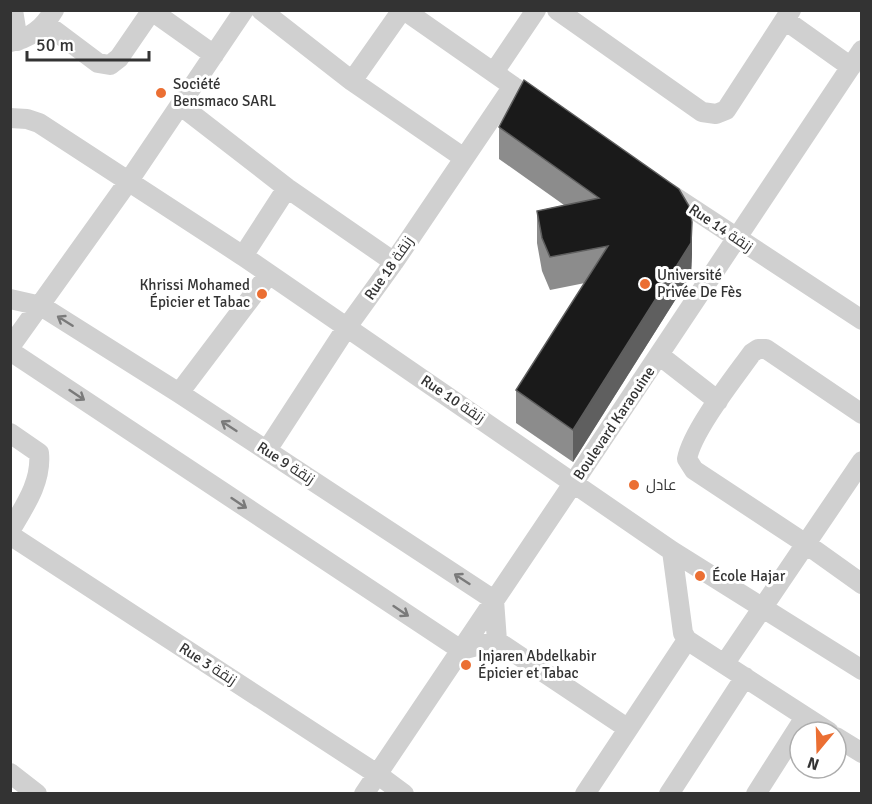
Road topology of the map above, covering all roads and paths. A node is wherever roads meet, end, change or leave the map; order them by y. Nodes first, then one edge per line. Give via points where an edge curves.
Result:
1 (13, 10) edge
2 (244, 10) edge
3 (261, 10) edge
4 (403, 10) edge
5 (536, 10) edge
6 (557, 10) edge
7 (152, 11) edge
8 (788, 16) edge
9 (50, 17) edge
10 (14, 41) edge
11 (861, 50) edge
12 (214, 55) junction
13 (851, 67) junction
14 (494, 72) junction
15 (352, 81) junction
16 (513, 86) junction
17 (180, 105) junction
18 (552, 113) edge
19 (10, 118) edge
20 (464, 158) junction
21 (649, 179) edge
22 (128, 182) junction
23 (287, 188) junction
24 (737, 239) junction
25 (243, 255) junction
26 (394, 262) junction
27 (269, 274) junction
28 (10, 299) edge
29 (41, 306) junction
30 (861, 320) edge
31 (347, 327) junction
32 (10, 349) edge
33 (659, 355) junction
34 (179, 393) junction
35 (718, 401) junction
36 (861, 414) edge
37 (10, 433) edge
38 (267, 450) junction
39 (861, 461) edge
40 (574, 482) junction
41 (10, 531) edge
42 (10, 536) edge
43 (806, 544) junction
44 (672, 551) junction
45 (861, 584) edge
46 (494, 600) junction
47 (763, 607) junction
48 (687, 640) junction
49 (497, 641) junction
50 (461, 650) junction
51 (725, 663) junction
52 (861, 670) edge
53 (745, 677) junction
54 (805, 717) junction
55 (810, 720) edge
56 (627, 728) junction
57 (848, 745) edge
58 (861, 753) edge
59 (10, 772) edge
60 (377, 774) junction
61 (37, 794) edge
62 (364, 794) edge
63 (404, 794) edge
64 (585, 794) edge
65 (669, 794) edge
66 (756, 794) edge

1 - 10 street
2 - 12 street
3 - 15 street
4 - 14 street
4 - 15 street
5 - 14 street
6 - 8 street via 702,112 716,114 726,110
7 - 9 street via 110,65 98,63
7 - 12 street
8 - 13 street
9 - 10 street via 32,35
11 - 13 street, Boulevard Karaouine
12 - 17 street
13 - 24 street, Boulevard Karaouine
14 - 16 street
15 - 20 street
16 - 18 street
16 - 20 street, Rue 18 زنقة
17 - 22 street
17 - 23 street
19 - 22 street, Rue 10 زنقة via 39,123
20 - 26 street, Rue 18 زنقة
21 - 24 street, Rue 14 زنقة
22 - 25 street, Rue 10 زنقة
22 - 29 street
23 - 25 street
23 - 26 street
24 - 30 street, Rue 14 زنقة
24 - 33 street, Boulevard Karaouine
25 - 27 street, Rue 10 زنقة
26 - 31 street, Rue 18 زنقة
27 - 31 street, Rue 10 زنقة
27 - 34 street
28 - 29 street, Rue 9 زنقة
29 - 32 street
34 -> 29 street, Rue 9 زنقة
31 - 38 street, Rue 18 زنقة
31 - 40 street, Rue 10 زنقة
32 -> 50 street
33 - 35 street
33 - 40 street, Boulevard Karaouine
38 -> 34 street, Rue 9 زنقة
35 - 36 street via 752,352 766,349
35 - 43 street via 687,459 694,470
37 - 41 street via 39,453 40,466 32,492
46 -> 38 street, Rue 9 زنقة
39 - 43 street
40 - 44 street, Rue 10 زنقة
40 - 46 street, Boulevard Karaouine
42 - 60 street, Rue 3 زنقة
43 - 45 street
43 - 47 street
44 - 47 street, Rue 10 زنقة
44 - 48 street
46 - 49 street
46 - 50 street, Boulevard Karaouine
47 - 51 street
47 - 52 street, Rue 10 زنقة
48 - 51 street
48 - 56 street
49 - 50 street
49 - 56 street
50 - 60 street, Boulevard Karaouine
51 - 53 street
53 - 54 street
53 - 65 street
54 - 55 street
54 - 66 street
56 - 64 street
57 - 58 street
59 - 61 street
60 - 62 street, Boulevard Karaouine
60 - 63 street, Rue 3 زنقة

